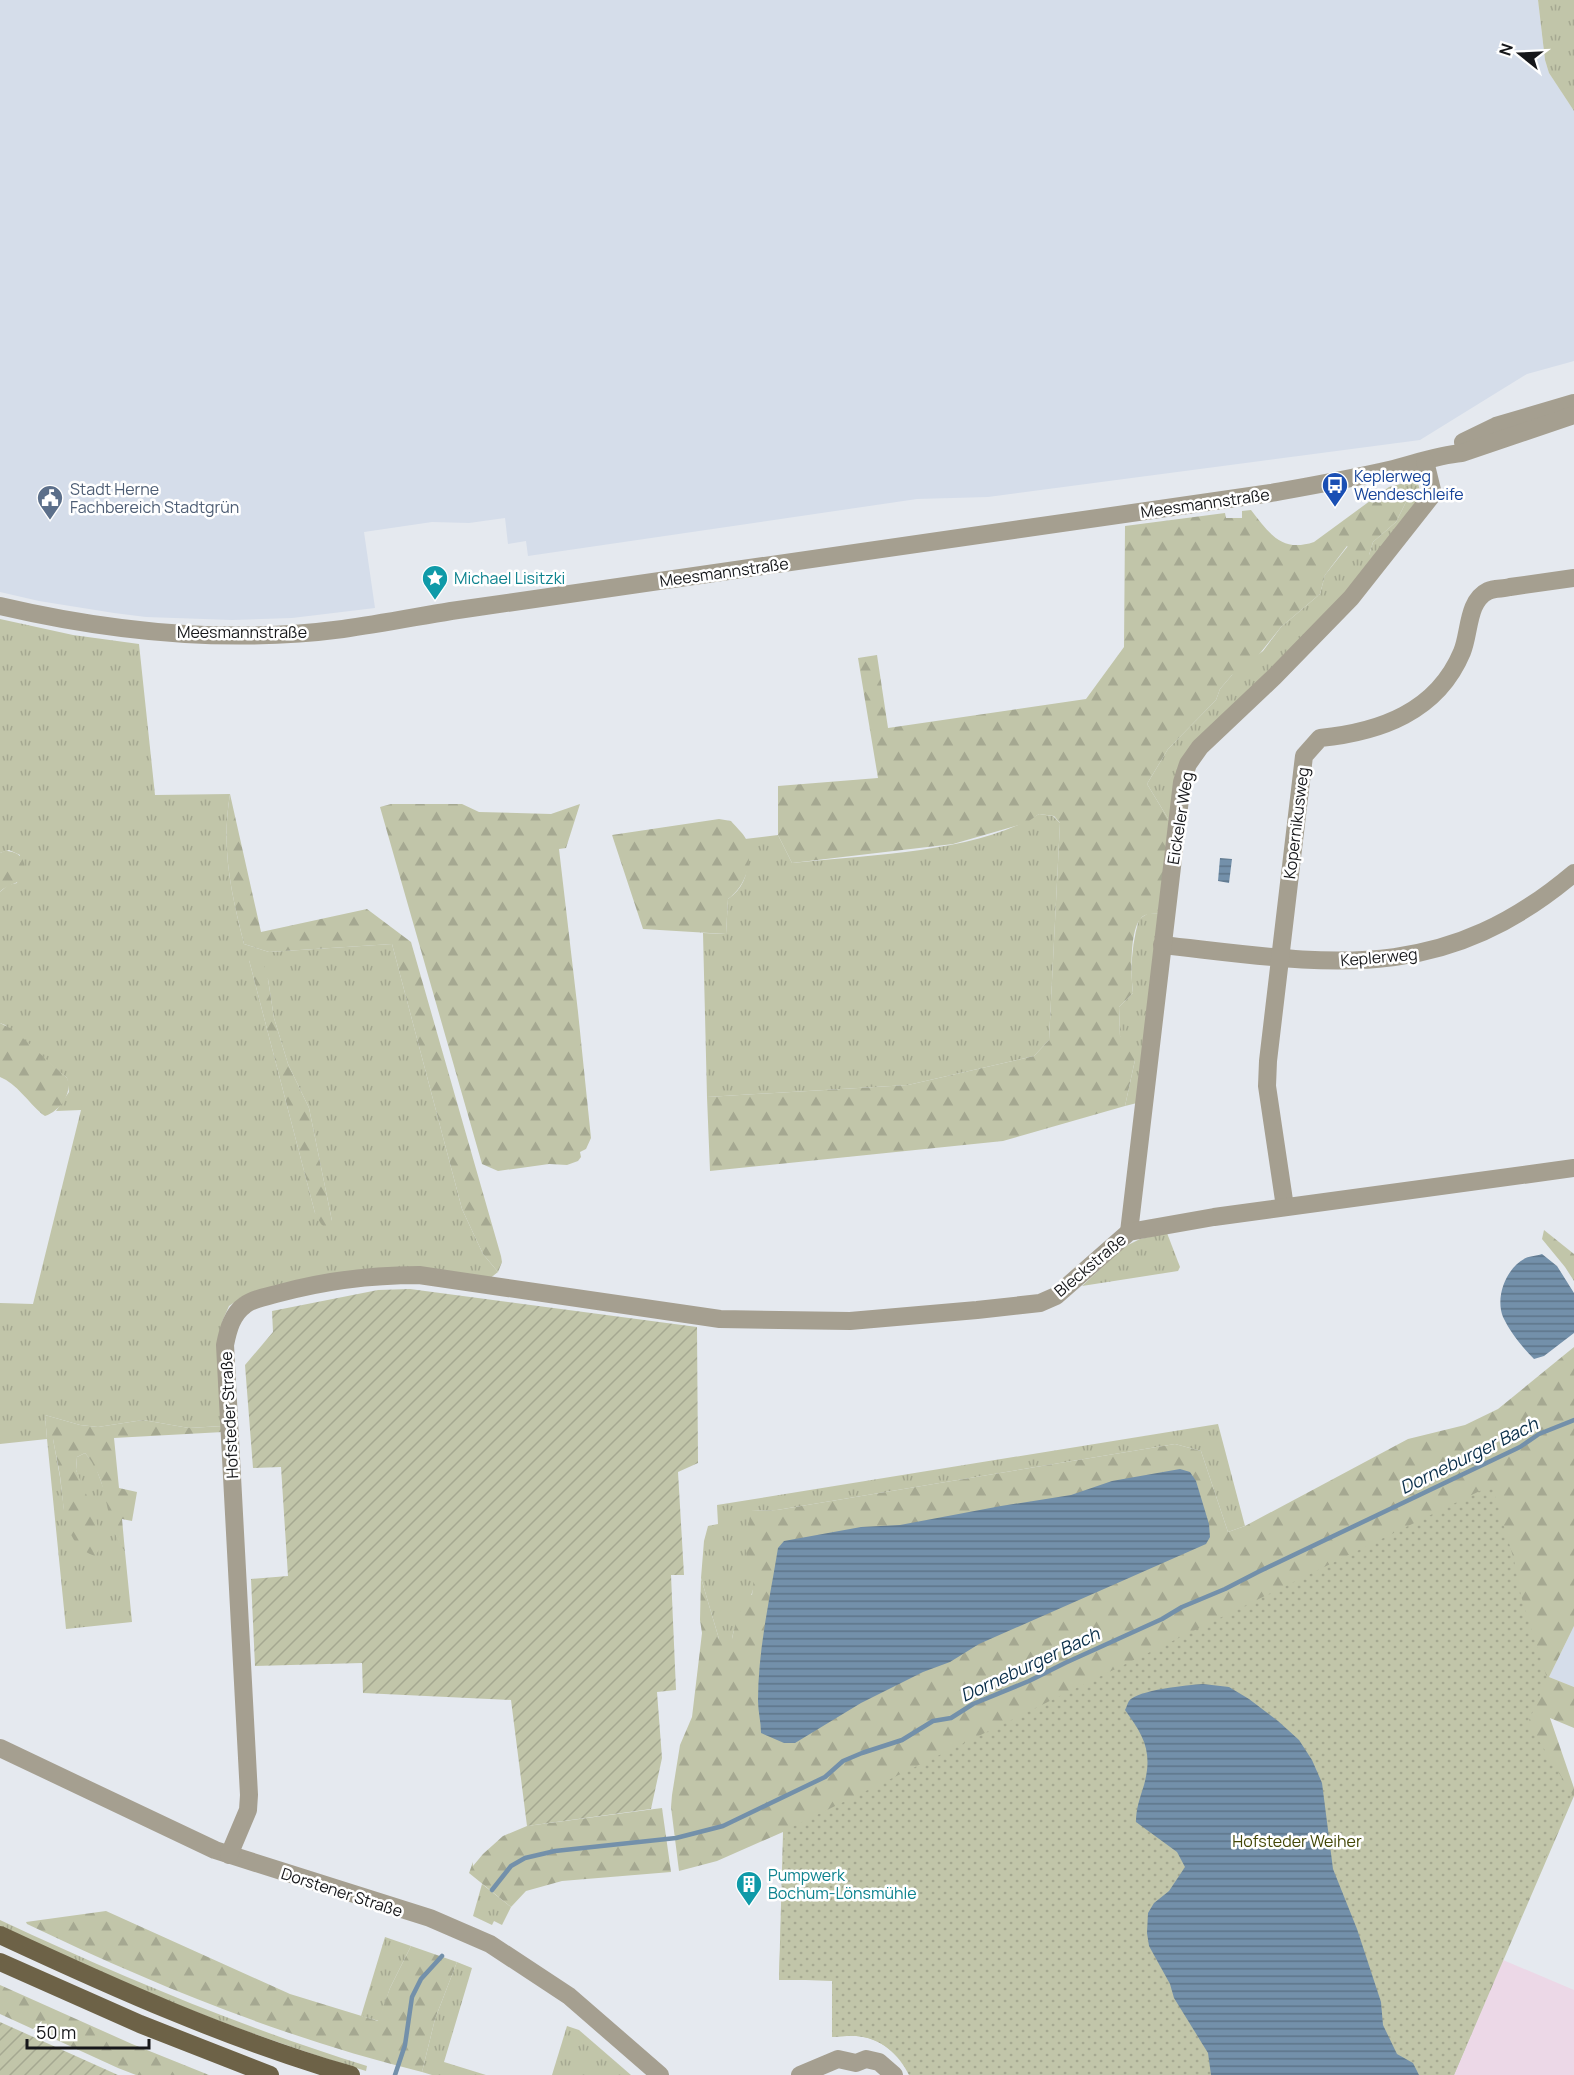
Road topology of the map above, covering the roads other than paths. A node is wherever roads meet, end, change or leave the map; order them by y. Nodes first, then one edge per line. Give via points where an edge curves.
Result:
1 (1574, 403) edge
2 (1574, 415) edge
3 (1444, 454) junction
4 (1425, 461) junction
5 (1574, 578) edge
6 (0, 606) edge
7 (1574, 873) edge
8 (1162, 945) junction
9 (1280, 958) junction
10 (1574, 1168) edge
11 (1285, 1207) junction
12 (1129, 1232) junction
13 (711, 1318) joint
14 (0, 1748) edge
15 (229, 1855) junction
16 (0, 1935) edge
17 (0, 1962) edge
18 (862, 2069) edge
19 (270, 2075) edge
20 (351, 2075) edge
21 (660, 2075) edge
22 (800, 2075) edge
23 (894, 2075) edge

1 - 3 street, Meesmannstraße via 1496,426
2 - 3 street, Meesmannstraße via 1462,453
3 - 4 street, Meesmannstraße
4 - 6 street, Meesmannstraße via 1270,493 342,629 233,635 158,632 89,624
4 - 8 street, Eickeler Weg via 1433,494 1351,598 1200,747 1188,764 1182,782
5 - 9 street, Kopernikusweg via 1488,591 1475,602 1462,653 1427,699 1405,717 1379,728 1320,738 1304,756
7 - 9 street, Keplerweg via 1546,897 1502,923 1424,953 1371,961
8 - 9 street, Keplerweg
8 - 12 street, Eickeler Weg
9 - 11 street, Kopernikusweg via 1267,1086
10 - 11 street, Bleckstraße
11 - 12 street, Bleckstraße
12 - 13 street, Bleckstraße via 1069,1286 1040,1303 850,1321
13 - 15 street, Hofsteder Straße via 419,1275 371,1275 296,1288 244,1305 227,1332 225,1345 249,1795 248,1810
14 - 15 street, Dorstener Straße
15 - 21 street, Dorstener Straße via 430,1918 490,1944 569,1996
16 - 20 main road via 219,2031
17 - 19 main road via 140,2024
18 - 22 street via 838,2060
18 - 23 street via 866,2059 872,2059

